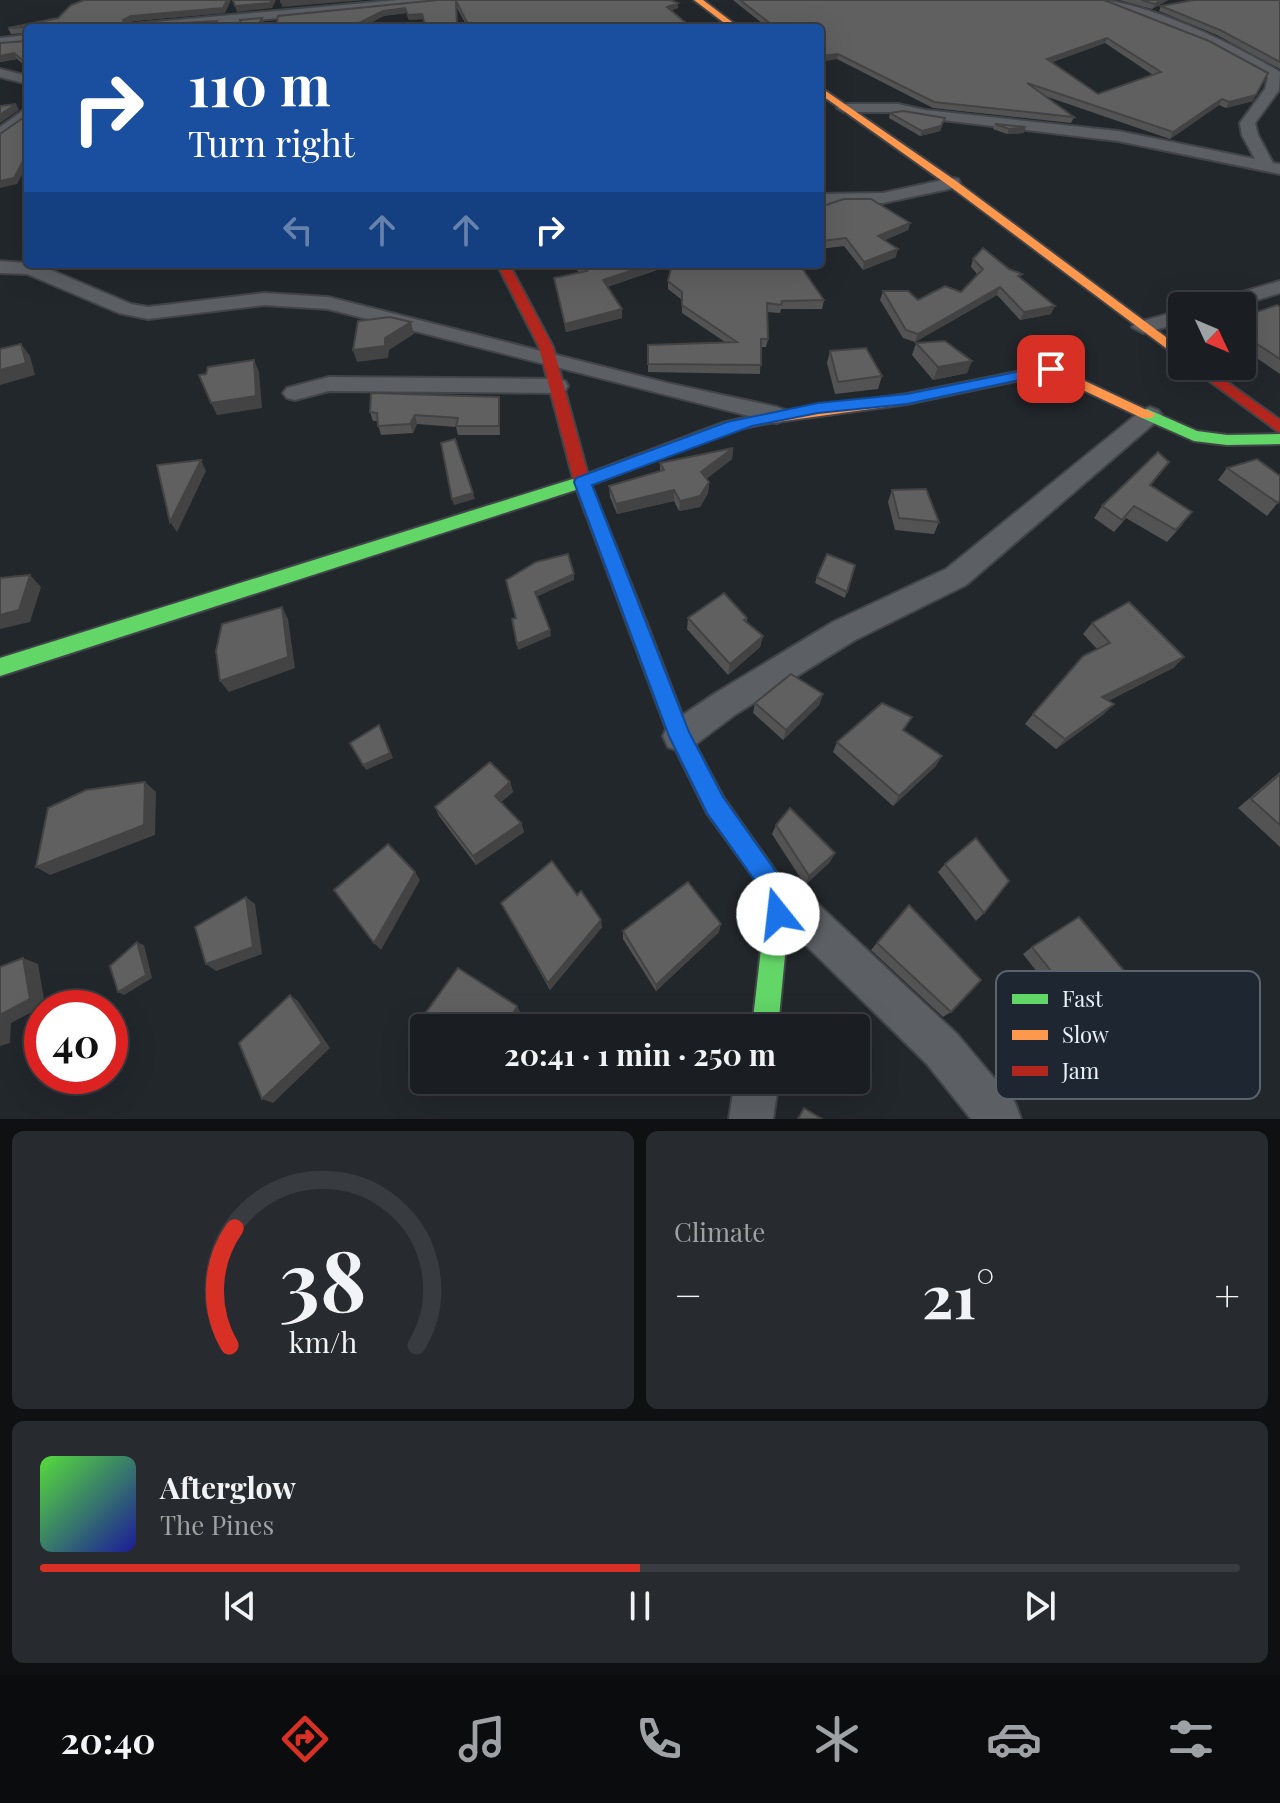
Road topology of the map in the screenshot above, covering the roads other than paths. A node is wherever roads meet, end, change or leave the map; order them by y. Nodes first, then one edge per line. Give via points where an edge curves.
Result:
1 (436, 0) edge
2 (698, 0) edge
3 (1101, 0) edge
4 (314, 5) edge
5 (164, 24) edge
6 (332, 24) edge
7 (731, 24) edge
8 (24, 39) edge
9 (0, 42) edge
10 (0, 73) edge
11 (24, 79) edge
12 (829, 99) edge
13 (24, 114) edge
14 (0, 135) edge
15 (1274, 168) edge
16 (952, 183) junction
17 (824, 199) edge
18 (0, 267) edge
19 (24, 268) edge
20 (30, 268) edge
21 (505, 268) edge
22 (1280, 287) edge
23 (1256, 294) edge
24 (1168, 320) edge
25 (1143, 327) junction
26 (1168, 346) edge
27 (550, 361) junction
28 (1215, 380) edge
29 (557, 386) junction
30 (295, 393) dead end
31 (777, 415) junction
32 (1150, 415) junction
33 (1280, 428) edge
34 (1280, 439) edge
35 (582, 482) junction
36 (0, 667) edge
37 (680, 736) junction
38 (779, 893) junction
39 (767, 1014) edge
40 (755, 1094) edge
41 (751, 1119) edge
42 (999, 1119) edge

1 - 4 street
2 - 7 street
3 - 15 street via 1185,30 1275,75 1275,85 1248,118 1248,130
4 - 5 street
4 - 6 street
8 - 9 street
10 - 11 street
12 - 15 street via 1118,136
12 - 16 street
13 - 14 street
16 - 17 street via 883,198
16 - 25 street
18 - 19 street
20 - 27 street via 126,309 148,313 298,299
21 - 27 street
22 - 23 street
24 - 25 street
25 - 26 street
27 - 29 street
27 - 31 street
28 - 33 street
29 - 30 street via 329,384
29 - 35 street
31 - 32 street via 907,399 1051,369
31 - 35 street via 727,427
32 - 34 street via 1194,436
32 - 37 street via 956,577 844,631
35 - 36 street
35 - 37 street
37 - 38 street via 715,805
38 - 39 street
38 - 42 street via 942,1049
40 - 41 street

